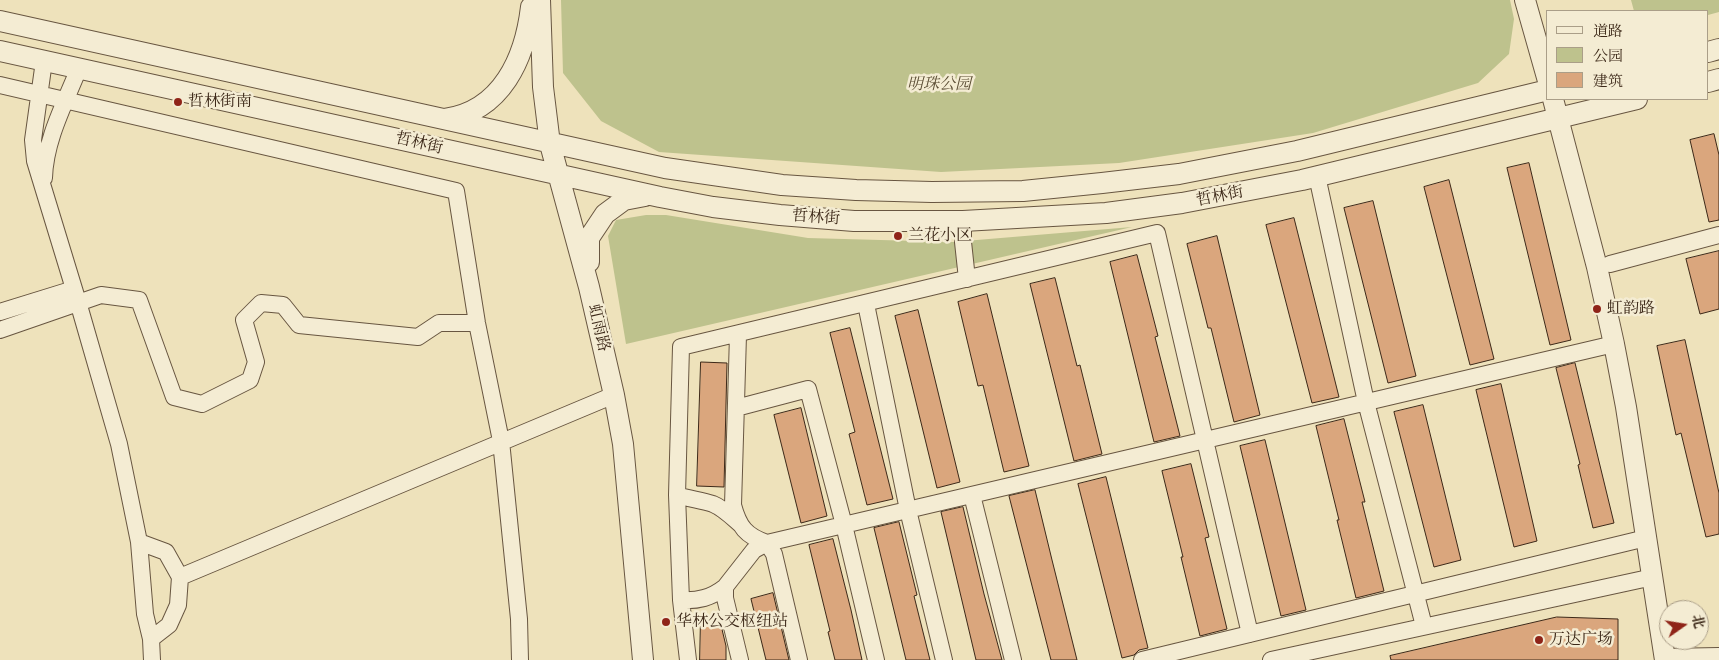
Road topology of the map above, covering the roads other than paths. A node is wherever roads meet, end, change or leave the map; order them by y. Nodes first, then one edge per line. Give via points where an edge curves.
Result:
1 (532, 0) edge
2 (540, 0) edge
3 (1525, 0) edge
4 (1539, 0) edge
5 (0, 21) edge
6 (1546, 25) edge
7 (0, 51) edge
8 (44, 61) junction
9 (79, 68) junction
10 (1546, 74) edge
11 (0, 85) edge
12 (1546, 90) edge
13 (39, 94) junction
14 (1554, 100) edge
15 (1631, 100) edge
16 (66, 101) junction
17 (1566, 110) edge
18 (442, 120) junction
19 (550, 144) junction
20 (558, 175) junction
21 (1317, 176) junction
22 (43, 187) junction
23 (652, 196) junction
24 (963, 221) junction
25 (1719, 235) edge
26 (1610, 264) junction
27 (967, 279) junction
28 (589, 287) junction
29 (76, 295) junction
30 (866, 304) junction
31 (0, 312) edge
32 (477, 323) junction
33 (0, 330) edge
34 (738, 335) junction
35 (1614, 344) junction
36 (614, 395) junction
37 (1366, 402) junction
38 (736, 408) junction
39 (1205, 439) junction
40 (501, 441) junction
41 (677, 495) junction
42 (972, 495) junction
43 (908, 510) junction
44 (844, 525) junction
45 (742, 528) junction
46 (1646, 538) junction
47 (139, 542) junction
48 (767, 543) junction
49 (747, 557) junction
50 (1652, 576) junction
51 (180, 577) junction
52 (725, 587) junction
53 (1416, 594) junction
54 (681, 600) junction
55 (1424, 626) junction
56 (1250, 634) junction
57 (151, 639) junction
58 (1719, 658) edge
59 (1665, 659) edge
60 (152, 660) edge
61 (520, 660) edge
62 (644, 660) edge
63 (688, 660) edge
64 (740, 660) edge
65 (799, 660) edge
66 (876, 660) edge
67 (944, 660) edge
68 (1014, 660) edge
69 (1142, 660) edge
70 (1270, 660) edge

1 - 18 street via 528,30 518,63 492,99 466,114
2 - 19 street, 虹雨路 via 543,87
3 - 10 street
4 - 6 street
5 - 18 street, 哲林街
7 - 8 street, 哲林街
8 - 9 street, 哲林街
8 - 13 street
9 - 16 street
9 - 20 street, 哲林街
11 - 13 street
12 - 19 street, 哲林街 via 1237,164 1102,184 1023,190 932,192 782,185 673,170
13 - 16 street
13 - 22 street via 33,140
14 - 17 street
15 - 17 street, 哲林街
16 - 22 street via 44,164
16 - 32 street via 456,191
17 - 21 street, 哲林街
17 - 26 street
17 - 35 street
18 - 19 street, 哲林街
19 - 20 street, 虹雨路
20 - 23 street, 哲林街
20 - 28 street, 虹雨路
21 - 24 street, 哲林街 via 1135,210
21 - 37 street
22 - 29 street
23 - 24 street, 哲林街 via 780,215 854,221
23 - 28 street via 624,200 605,214 589,238
24 - 27 street
25 - 26 street
26 - 50 street via 1639,404 1660,540
27 - 30 street
27 - 39 street via 1157,232
28 - 36 street, 虹雨路
29 - 31 street
29 - 32 street via 139,300 174,397 202,404 250,380 256,362 244,320 261,303 283,305 299,325 418,337 439,324
29 - 33 street
29 - 47 street via 119,444
30 - 34 street
30 - 43 street
32 - 40 street
34 - 38 street
34 - 41 street via 681,348
35 - 37 street
35 - 46 street
36 - 40 street
36 - 62 street, 虹雨路 via 623,444
37 - 39 street
37 - 53 street
38 - 44 street via 808,389
38 - 45 street via 733,505
39 - 42 street
39 - 56 street
40 - 51 street
40 - 61 street via 519,619
41 - 45 street via 715,505
41 - 54 street
42 - 43 street
42 - 68 street
43 - 44 street
43 - 67 street
44 - 48 street
44 - 66 street
45 - 48 street via 755,539
45 - 49 street via 749,547
46 - 50 street
46 - 53 street
47 - 51 street via 166,552
47 - 57 street via 145,614
48 - 49 street
48 - 65 street via 774,554
49 - 52 street
50 - 55 street
50 - 59 street
51 - 57 street via 178,605 169,625
52 - 54 street via 708,598
52 - 64 street
53 - 55 street
53 - 56 street
54 - 63 street
55 - 70 street
56 - 69 street
57 - 60 street
58 - 59 street

